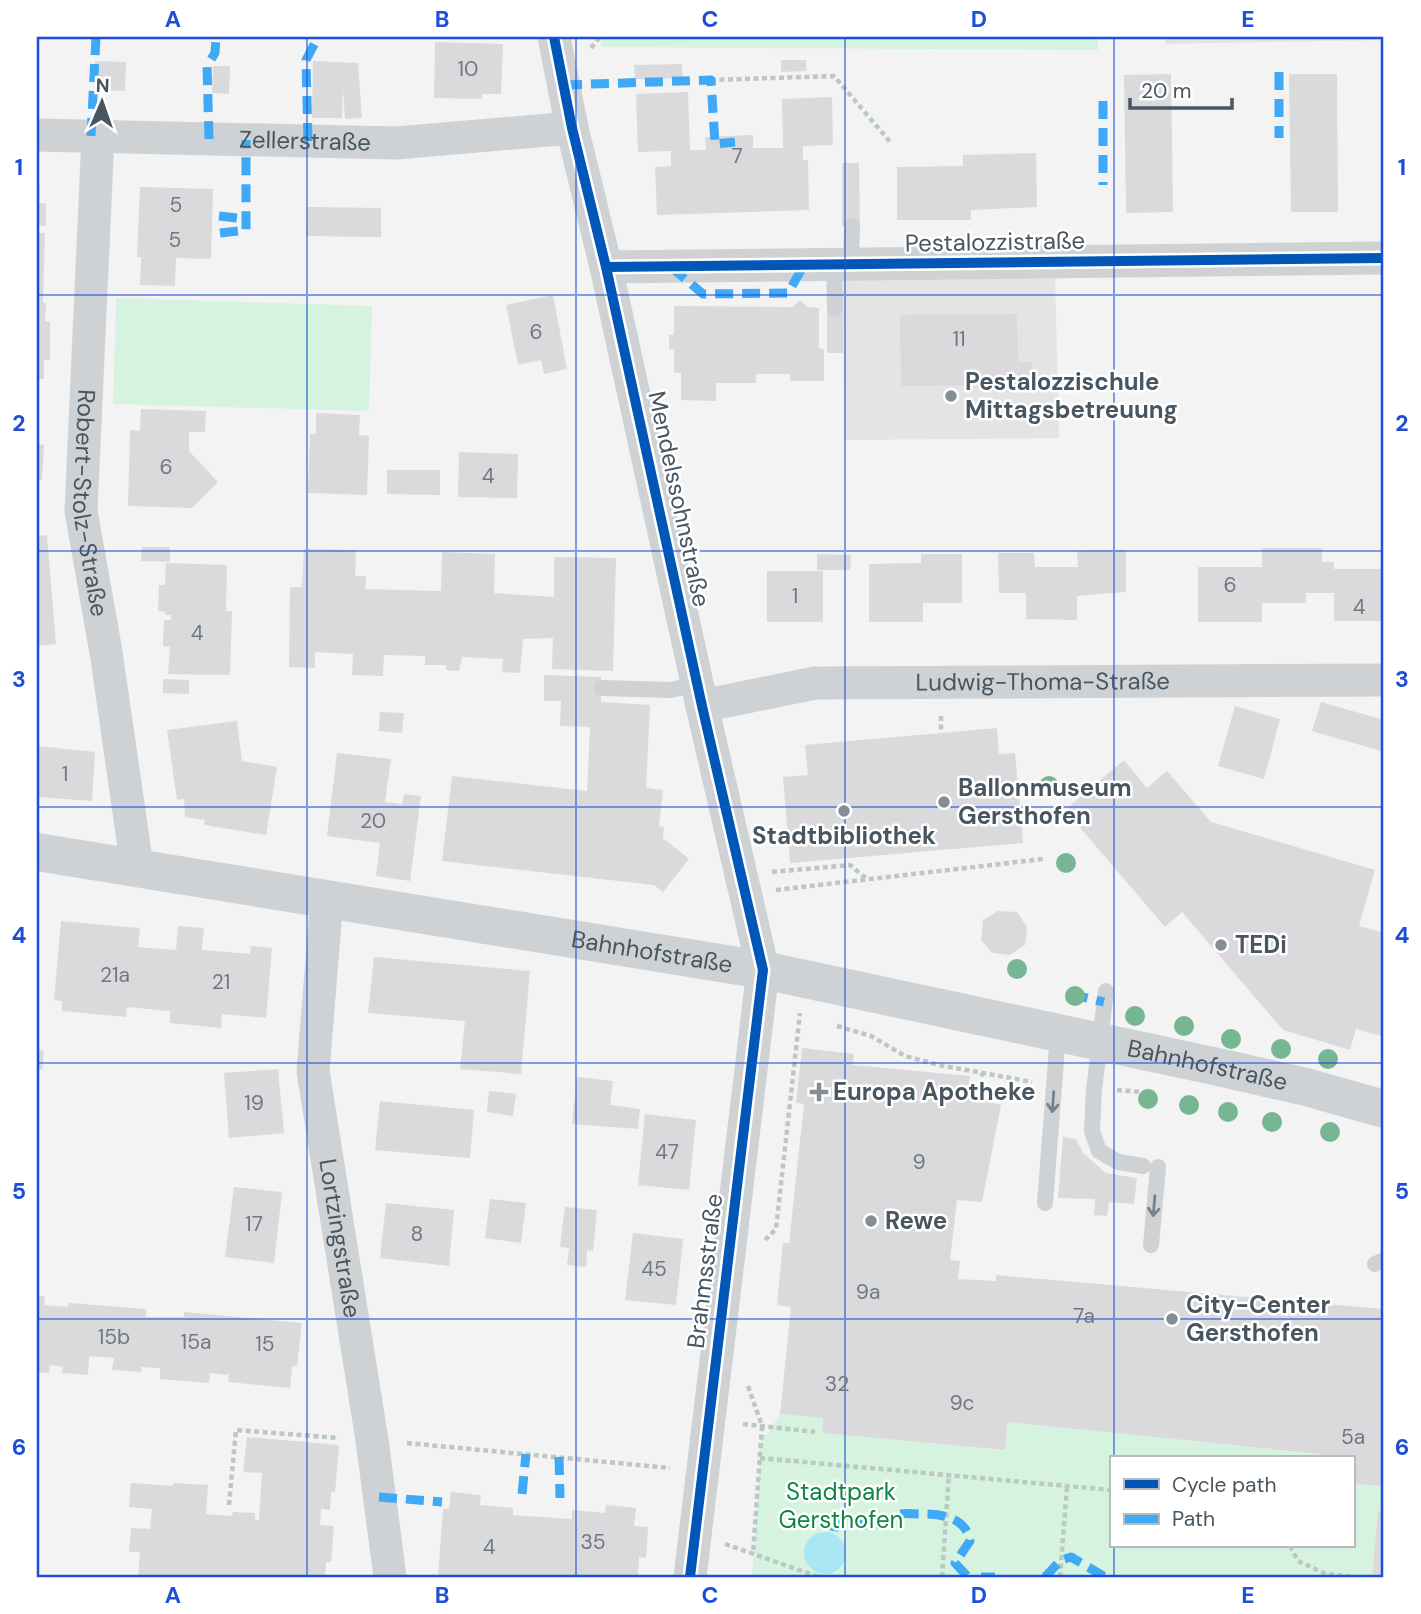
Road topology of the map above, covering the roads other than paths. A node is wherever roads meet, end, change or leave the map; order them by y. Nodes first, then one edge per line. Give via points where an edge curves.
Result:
1 (554, 37) edge
2 (572, 128) junction
3 (37, 135) edge
4 (98, 136) junction
5 (852, 226) dead end
6 (1384, 258) edge
7 (843, 264) junction
8 (606, 267) junction
9 (835, 308) dead end
10 (1384, 680) edge
11 (601, 688) dead end
12 (700, 695) junction
13 (37, 852) edge
14 (137, 867) junction
15 (327, 898) junction
16 (763, 970) junction
17 (1106, 991) dead end
18 (1058, 1034) junction
19 (1099, 1043) junction
20 (1384, 1109) edge
21 (1045, 1203) dead end
22 (1151, 1245) dead end
23 (390, 1577) edge
24 (690, 1577) edge

1 - 2 street, Mendelssohnstraße
2 - 4 street, Zellerstraße via 396,143
2 - 8 street, Mendelssohnstraße
3 - 4 street, Zellerstraße
4 - 14 street, Robert-Stolz-Straße via 81,511
5 - 7 lane
6 - 7 street, Pestalozzistraße
7 - 8 street, Pestalozzistraße
7 - 9 lane
8 - 12 street, Mendelssohnstraße
10 - 12 street, Ludwig-Thoma-Straße via 815,683
11 - 12 lane
12 - 16 street, Mendelssohnstraße
13 - 14 main road, Bahnhofstraße
14 - 15 main road, Bahnhofstraße
15 - 16 main road, Bahnhofstraße
15 - 23 street, Lortzingstraße via 313,1071
16 - 18 main road, Bahnhofstraße
16 - 24 street, Brahmsstraße
17 - 19 lane
18 - 19 main road, Bahnhofstraße
18 -> 21 lane
19 - 20 main road, Bahnhofstraße
19 -> 22 lane via 1092,1131 1099,1151 1118,1162 1150,1166

